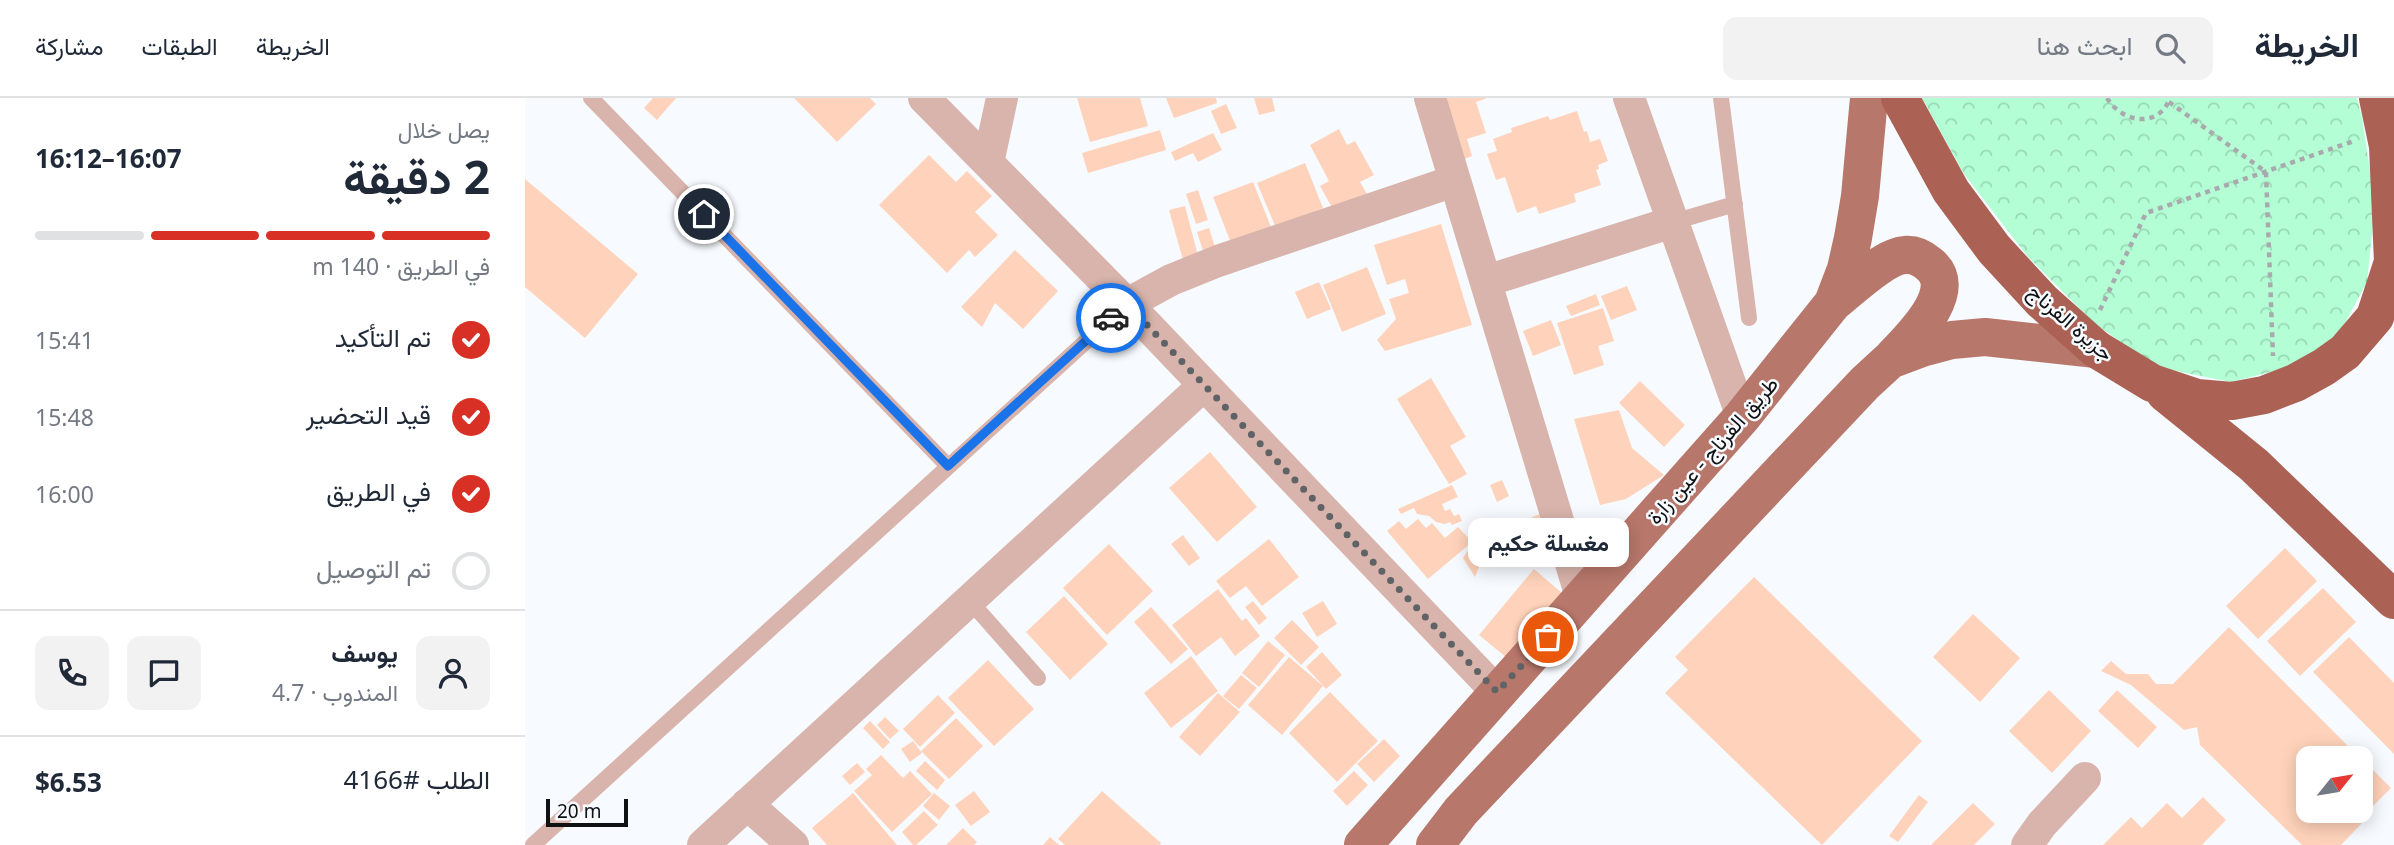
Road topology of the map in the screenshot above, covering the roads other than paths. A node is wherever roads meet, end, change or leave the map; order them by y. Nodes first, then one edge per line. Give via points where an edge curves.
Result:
1 (591, 98) edge
2 (924, 98) edge
3 (1002, 98) edge
4 (1430, 98) edge
5 (1629, 98) edge
6 (1721, 98) edge
7 (1868, 98) edge
8 (1900, 98) edge
9 (2378, 98) edge
10 (2382, 150) edge
11 (988, 163) junction
12 (1454, 181) junction
13 (1735, 204) junction
14 (1673, 222) junction
15 (1486, 281) junction
16 (1833, 303) junction
17 (1127, 304) junction
18 (1749, 318) dead end
19 (2096, 349) junction
20 (1890, 360) junction
21 (2152, 383) junction
22 (1203, 386) junction
23 (1742, 418) junction
24 (948, 466) junction
25 (1583, 600) junction
26 (2394, 600) edge
27 (970, 601) junction
28 (1038, 678) dead end
29 (1497, 692) junction
30 (2085, 778) dead end
31 (747, 804) junction
32 (1462, 828) edge
33 (533, 845) edge
34 (703, 845) edge
35 (793, 845) edge
36 (1363, 845) edge
37 (1435, 845) edge
38 (2027, 845) edge

1 - 24 lane
2 - 11 street
3 - 11 street
4 - 12 street
5 - 14 street
6 - 13 lane
7 - 16 main road, طريق الفرناج - عين زارة via 1853,238
8 - 19 highway, جزيرة الفرناج via 1951,191 1994,249 2042,301
9 - 10 highway, جزيرة الفرناج
10 - 21 highway, جزيرة الفرناج via 2392,205 2393,262 2375,317 2345,352 2295,383 2232,401 2197,398
11 - 17 street
12 - 15 street
12 - 17 street via 1218,261
13 - 14 lane
13 - 18 lane
14 - 15 street
14 - 23 street
15 - 25 street
16 - 20 main road via 1888,261 1904,255 1921,257 1934,268 1940,285 1937,302
16 - 23 main road, طريق الفرناج - عين زارة
17 - 22 street
17 - 24 lane
19 - 20 main road via 1985,337 1952,340
19 - 21 highway, جزيرة الفرناج
20 - 32 main road
21 - 26 highway via 2254,466
22 - 27 street
22 - 29 street
23 - 25 main road, طريق الفرناج - عين زارة
24 - 33 lane
25 - 29 main road, طريق الفرناج - عين زارة
27 - 28 lane
27 - 31 street
29 - 36 main road, طريق الفرناج - عين زارة
30 - 38 street
31 - 34 street
31 - 35 street
32 - 37 main road

